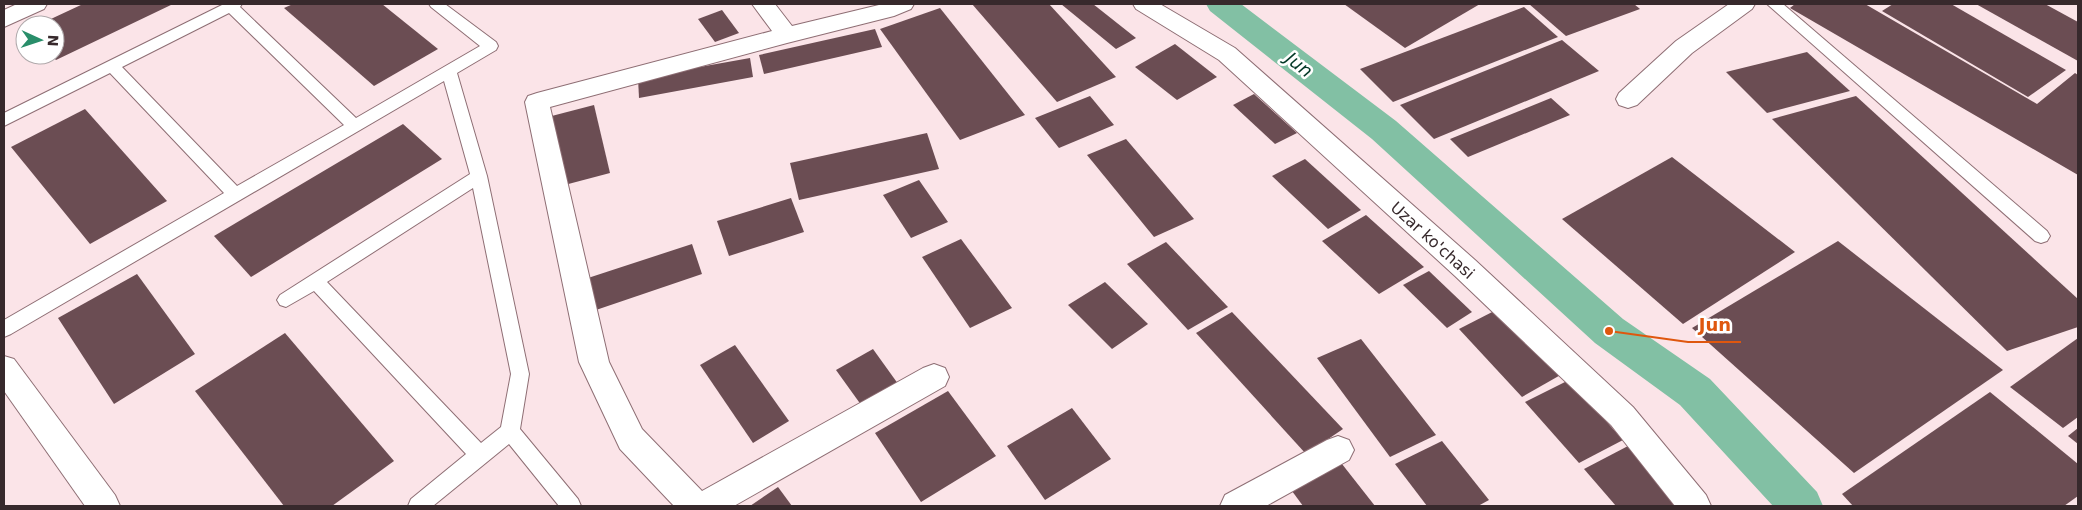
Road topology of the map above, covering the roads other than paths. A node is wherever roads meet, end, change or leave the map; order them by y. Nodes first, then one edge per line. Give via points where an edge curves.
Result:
1 (36, 4) edge
2 (436, 4) edge
3 (763, 4) edge
4 (903, 4) edge
5 (1144, 4) edge
6 (1744, 4) edge
7 (1774, 4) edge
8 (232, 5) edge
9 (4, 19) edge
10 (787, 35) junction
11 (112, 66) junction
12 (449, 71) junction
13 (1628, 99) dead end
14 (4, 120) edge
15 (354, 125) junction
16 (479, 176) junction
17 (236, 194) junction
18 (2041, 236) dead end
19 (315, 281) junction
20 (286, 300) dead end
21 (4, 329) edge
22 (4, 368) edge
23 (934, 377) dead end
24 (510, 431) junction
25 (1338, 450) dead end
26 (481, 456) junction
27 (104, 506) edge
28 (418, 506) edge
29 (571, 506) edge
30 (695, 506) edge
31 (705, 506) edge
32 (1236, 506) edge
33 (1695, 506) edge

1 - 9 street
2 - 12 lane via 491,46
3 - 10 street
4 - 10 street
5 - 33 street, Uzar ko'chasi via 1227,54 1465,268 1622,416
6 - 13 street via 1684,47
7 - 18 lane
8 - 11 lane
8 - 15 lane
10 - 30 street via 537,102 594,362 631,439
11 - 14 lane
11 - 17 lane
12 - 15 lane
12 - 16 lane
15 - 17 lane
16 - 19 lane
16 - 24 lane via 520,374
17 - 21 lane
19 - 20 lane
19 - 26 lane
22 - 27 street
23 - 31 street
24 - 26 lane
24 - 29 lane
25 - 32 street
26 - 28 lane

